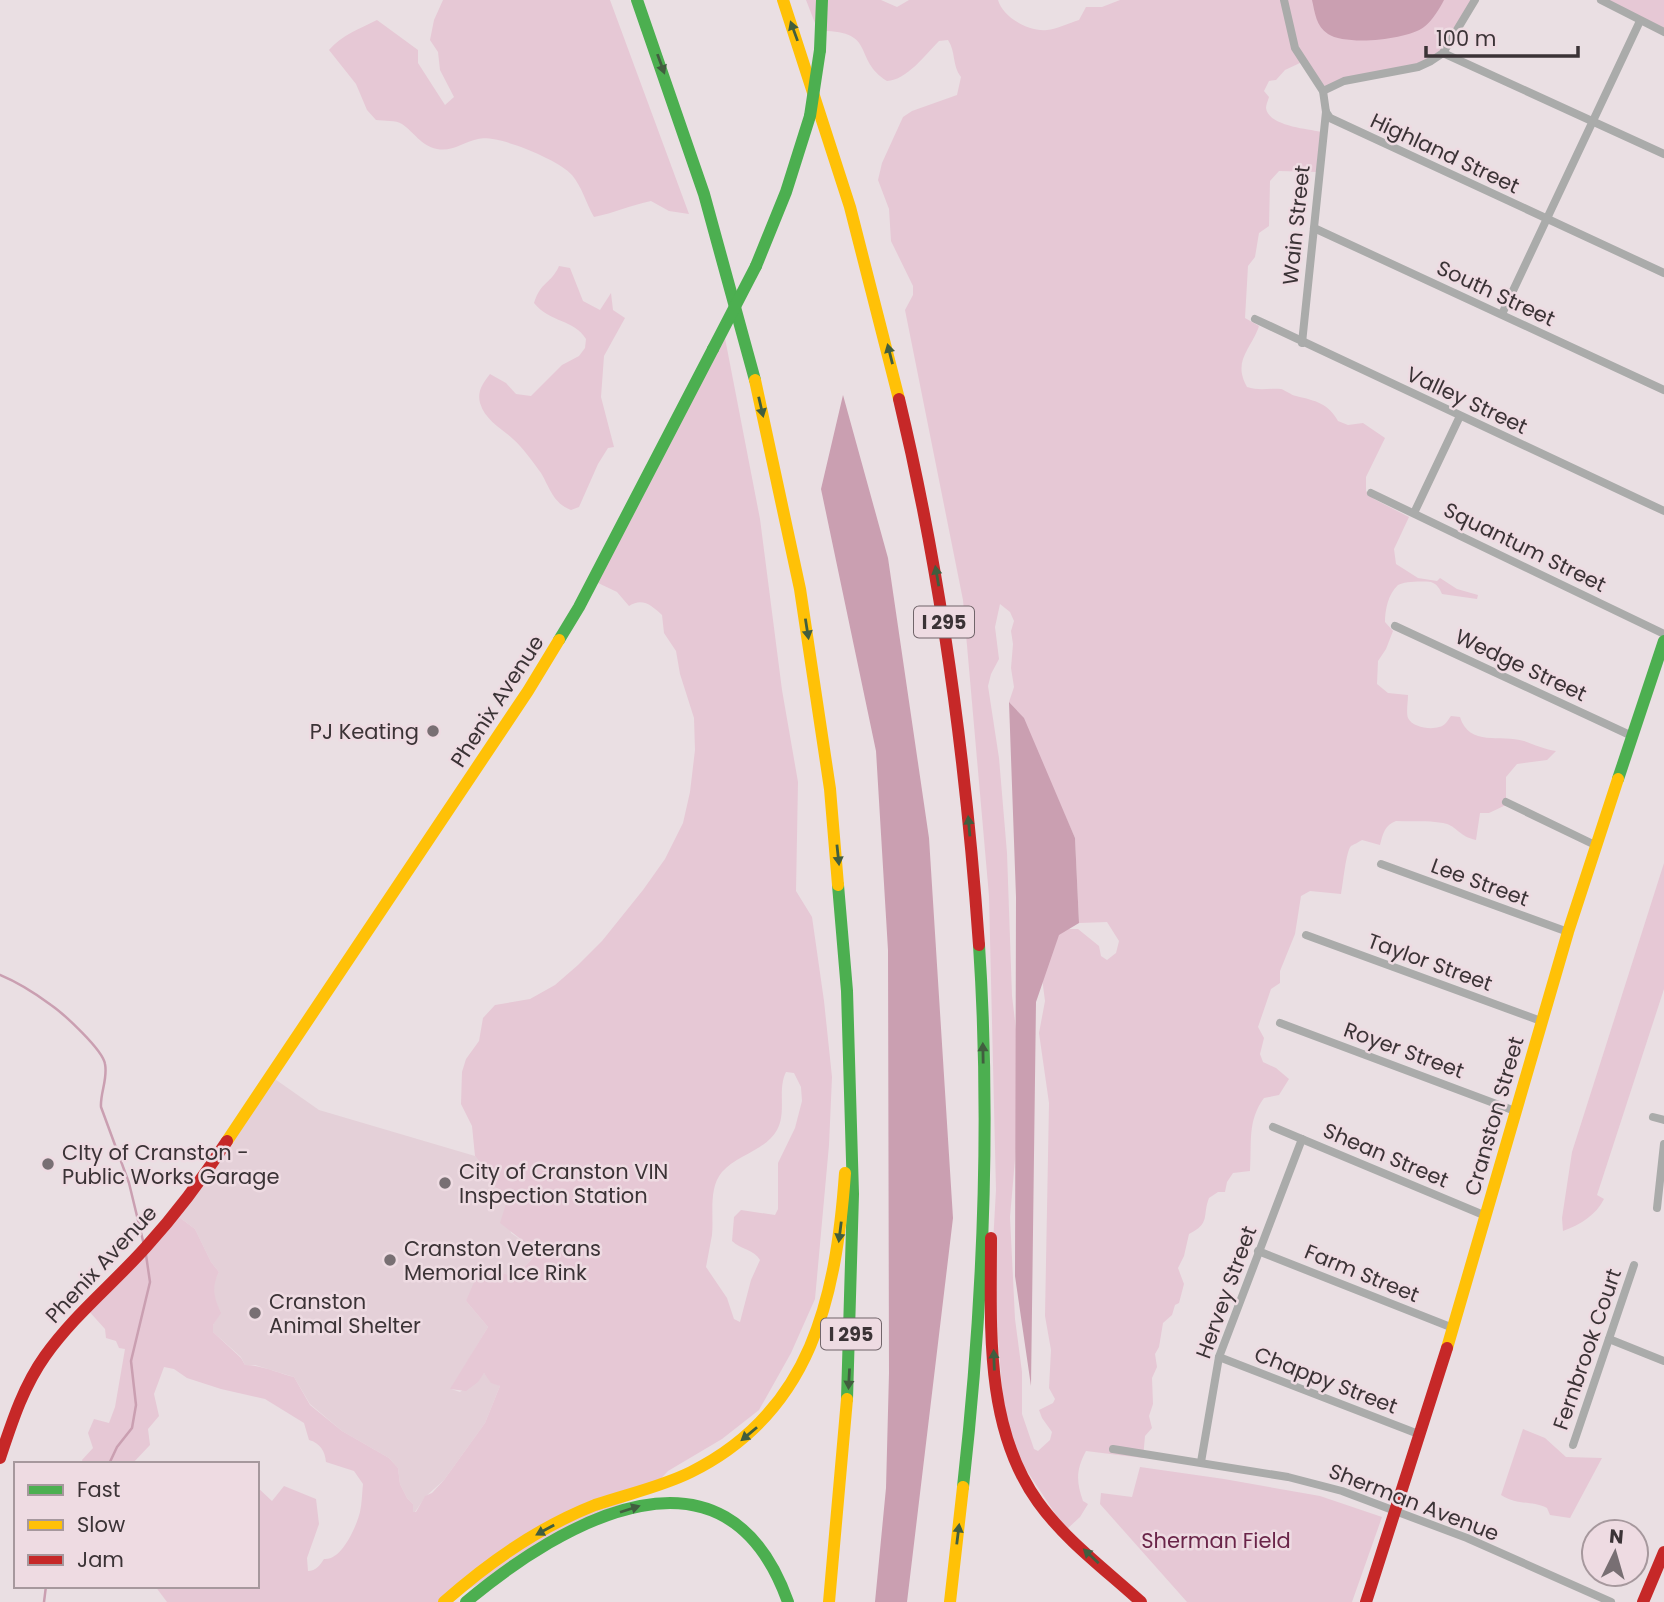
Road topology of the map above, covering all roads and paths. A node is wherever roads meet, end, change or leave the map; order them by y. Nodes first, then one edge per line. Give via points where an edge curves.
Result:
1 (637, 0) edge
2 (783, 0) edge
3 (822, 0) edge
4 (1284, 0) edge
5 (1475, 0) edge
6 (1601, 0) edge
7 (1640, 20) junction
8 (1664, 32) edge
9 (1443, 53) junction
10 (1323, 91) junction
11 (1326, 112) junction
12 (1594, 122) junction
13 (1664, 154) edge
14 (1546, 220) junction
15 (1314, 228) junction
16 (1664, 273) edge
17 (1502, 314) junction
18 (1255, 319) dead end
19 (1302, 342) junction
20 (1664, 390) edge
21 (1460, 416) junction
22 (1371, 493) dead end
23 (1664, 511) edge
24 (1415, 513) junction
25 (1395, 626) dead end
26 (1664, 634) edge
27 (1664, 641) edge
28 (1632, 736) junction
29 (1506, 802) dead end
30 (1595, 845) junction
31 (1381, 864) dead end
32 (1568, 932) junction
33 (1306, 936) dead end
34 (1541, 1021) junction
35 (1280, 1023) dead end
36 (852, 1066) junction
37 (1515, 1111) junction
38 (1653, 1117) dead end
39 (1664, 1120) edge
40 (985, 1122) junction
41 (1273, 1127) dead end
42 (1303, 1139) junction
43 (1664, 1144) edge
44 (1657, 1208) dead end
45 (1486, 1216) junction
46 (1258, 1251) junction
47 (1634, 1265) dead end
48 (1453, 1328) junction
49 (1609, 1339) junction
50 (1219, 1357) junction
51 (1664, 1360) edge
52 (1421, 1435) junction
53 (1573, 1445) dead end
54 (1113, 1449) dead end
55 (0, 1458) edge
56 (1201, 1462) junction
57 (1396, 1511) junction
58 (1664, 1552) edge
59 (444, 1602) edge
60 (466, 1602) edge
61 (788, 1602) edge
62 (829, 1602) edge
63 (950, 1602) edge
64 (1141, 1602) edge
65 (1366, 1602) edge
66 (1611, 1602) edge
67 (1643, 1602) edge

1 -> 36 main road, I 295 via 727,268 794,555 833,809
40 -> 2 main road, I 295 via 981,972 968,811 929,531 861,241
3 - 55 main road, Phenix Avenue, bridge via 810,116 782,207 579,607 473,775 205,1174 148,1245 74,1319 38,1366 19,1402
4 - 10 street via 1295,48
5 - 9 street
6 - 7 street
7 - 8 street
7 - 12 street
9 - 10 street via 1418,67 1344,81
9 - 12 street
10 - 11 street
11 - 14 street, Highland Street via 1330,118
11 - 15 street, Wain Street
12 - 13 street
12 - 14 street
14 - 16 street, Highland Street
14 - 17 street
15 - 17 street, South Street
15 - 19 street, Wain Street
17 - 20 street, South Street
18 - 19 street, Valley Street
19 - 21 street, Valley Street
21 - 23 street, Valley Street
21 - 24 street
22 - 24 street, Squantum Street
24 - 26 street, Squantum Street
25 - 28 street, Wedge Street
27 - 28 main road, Cranston Street
28 - 30 main road, Cranston Street
29 - 30 street
30 - 32 main road, Cranston Street
31 - 32 street, Lee Street
32 - 34 main road, Cranston Street
33 - 34 street, Taylor Street
34 - 37 main road, Cranston Street
35 - 37 street, Royer Street
36 -> 59 main road via 842,1210 830,1286 811,1348 779,1404 746,1438 711,1462 586,1509 542,1531 499,1557
36 -> 62 main road, I 295 via 852,1323
37 - 45 main road, Cranston Street
38 - 39 street
63 -> 40 main road, I 295 via 974,1382
64 -> 40 main road via 1054,1521 1029,1489 1008,1447 995,1373 992,1198
41 - 42 street, Shean Street
42 - 45 street, Shean Street
42 - 46 street, Hervey Street
43 - 44 street
45 - 48 main road, Cranston Street
46 - 48 street, Farm Street
46 - 50 street, Hervey Street
47 - 49 street, Fernbrook Court
48 - 52 main road, Cranston Street
49 - 51 street
49 - 53 street, Fernbrook Court
50 - 52 street, Chappy Street
50 - 56 street, Hervey Street
52 - 57 main road, Cranston Street
54 - 56 street, Sherman Avenue
56 - 57 street, Sherman Avenue via 1319,1484
57 - 65 main road, Cranston Street
57 - 66 street, Sherman Avenue
58 - 67 main road
60 -> 61 main road via 514,1564 559,1538 634,1507 668,1502 708,1508 745,1529 771,1560

